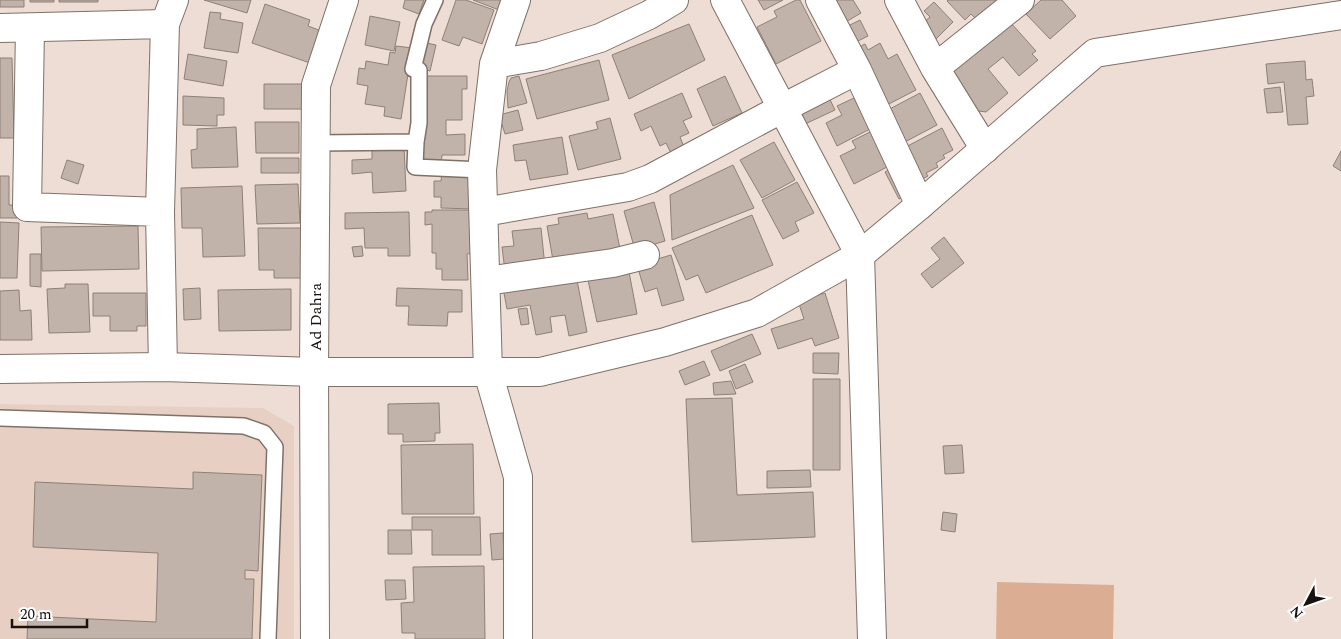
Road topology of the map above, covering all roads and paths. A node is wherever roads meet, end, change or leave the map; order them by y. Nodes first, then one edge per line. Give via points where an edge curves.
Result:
1 (344, 0) edge
2 (435, 0) edge
3 (516, 0) edge
4 (674, 0) edge
5 (724, 0) edge
6 (820, 0) edge
7 (899, 0) edge
8 (1020, 0) edge
9 (169, 12) edge
10 (1341, 15) edge
11 (0, 28) edge
12 (30, 28) junction
13 (494, 64) junction
14 (935, 68) junction
15 (856, 70) junction
16 (781, 108) junction
17 (416, 142) junction
18 (315, 143) junction
19 (985, 150) junction
20 (482, 170) junction
21 (920, 205) junction
22 (160, 212) junction
23 (484, 212) junction
24 (645, 255) dead end
25 (860, 255) junction
26 (486, 281) junction
27 (163, 367) junction
28 (0, 369) edge
29 (314, 372) junction
30 (488, 372) junction
31 (0, 418) edge
32 (268, 639) edge
33 (316, 639) edge
34 (518, 639) edge
35 (872, 639) edge

1 - 18 street, Ad Dahra via 316,85
2 - 17 lane via 424,24 413,69 419,70 420,88
3 - 13 street
4 - 13 street via 649,16 600,38 541,56
5 - 16 street
6 - 15 street
7 - 14 street
8 - 14 street
9 - 12 street
9 - 22 street
10 - 19 street via 1095,53
11 - 12 street
12 - 22 street via 27,207
13 - 20 street
14 - 19 street
15 - 16 street
15 - 21 street
16 - 23 street via 650,179 628,187
16 - 25 street
17 - 18 lane
17 - 20 lane via 415,168
18 - 29 street, Ad Dahra
19 - 21 street
20 - 23 street
21 - 25 street
22 - 27 street
23 - 26 street
24 - 26 street via 613,263
25 - 30 street via 757,313 684,336 540,372
25 - 35 street
26 - 30 street
27 - 28 street
27 - 29 street
29 - 30 street
29 - 33 street, Ad Dahra
30 - 34 street via 518,477
31 - 32 lane via 244,426 264,433 275,447

